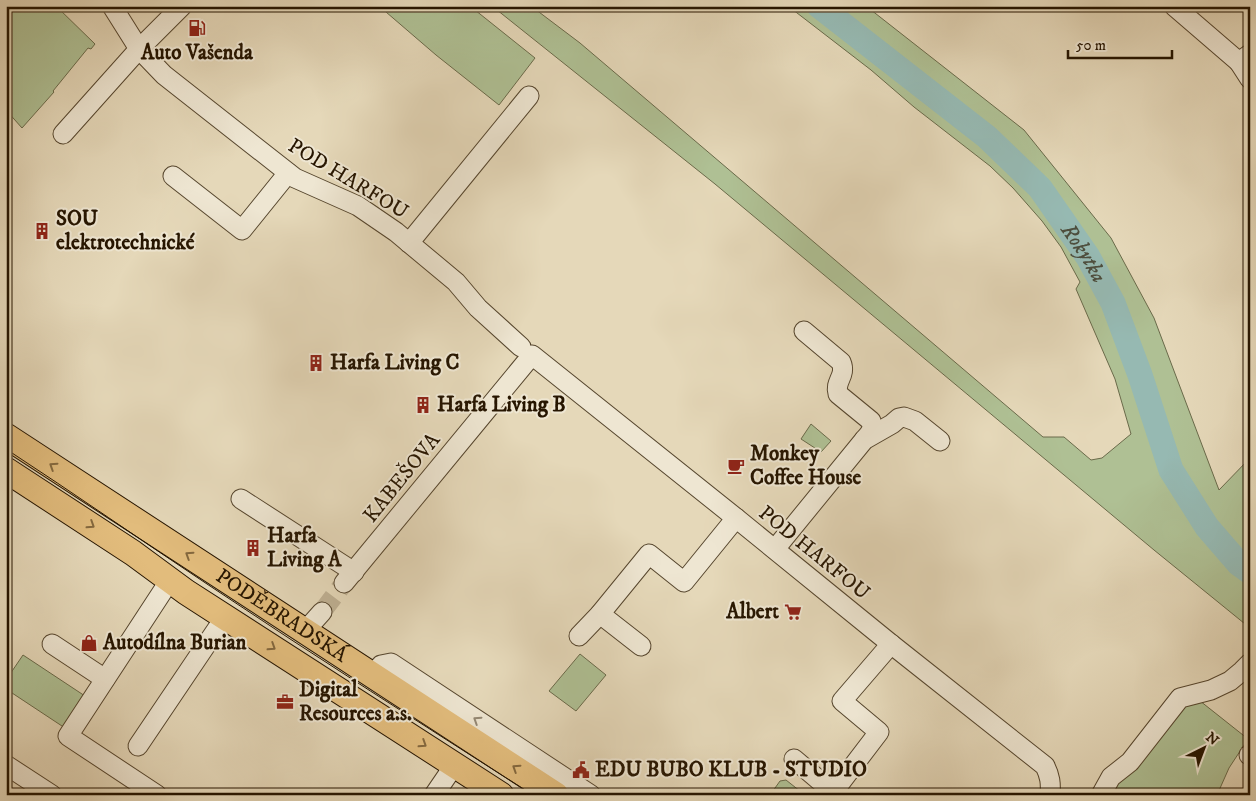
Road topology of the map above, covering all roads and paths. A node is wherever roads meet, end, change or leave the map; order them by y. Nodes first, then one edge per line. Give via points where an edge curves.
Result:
1 (112, 6) edge
2 (182, 6) edge
3 (1174, 6) edge
4 (139, 49) junction
5 (1245, 58) edge
6 (1250, 79) edge
7 (529, 96) dead end
8 (63, 134) dead end
9 (288, 173) junction
10 (173, 176) dead end
11 (409, 243) junction
12 (804, 331) dead end
13 (526, 351) junction
14 (6, 436) edge
15 (864, 440) junction
16 (940, 440) dead end
17 (6, 470) edge
18 (241, 499) dead end
19 (736, 518) junction
20 (775, 550) junction
21 (170, 580) junction
22 (322, 612) tunnel mouth
23 (600, 614) junction
24 (225, 617) junction
25 (305, 631) junction
26 (579, 636) dead end
27 (52, 644) dead end
28 (890, 644) junction
29 (641, 646) dead end
30 (1250, 663) edge
31 (374, 676) junction
32 (105, 679) junction
33 (138, 746) dead end
34 (794, 759) dead end
35 (453, 764) junction
36 (6, 765) edge
37 (832, 793) edge
38 (52, 795) edge
39 (157, 795) edge
40 (434, 795) edge
41 (501, 795) edge
42 (556, 795) edge
43 (591, 795) edge
44 (1050, 795) edge
45 (1101, 795) edge

1 - 4 street, POD HARFOU
2 - 4 street
3 - 5 street
4 - 8 street
4 - 9 street, POD HARFOU via 164,75
5 - 6 street
7 - 11 street
9 - 10 street via 242,230
9 - 11 street, POD HARFOU via 358,206
11 - 13 street, POD HARFOU via 456,282 478,308
12 - 15 street via 843,367 838,394 872,421 872,430
13 - 18 street, KABEŠOVA via 349,577
13 - 19 street, POD HARFOU
25 -> 14 main road, PODĚBRADSKÁ
15 - 16 street via 904,417 915,421
15 - 20 street
17 -> 21 main road, PODĚBRADSKÁ
19 - 20 street, POD HARFOU
19 - 23 street via 684,582 649,554
20 - 28 street, POD HARFOU
21 - 24 main road, PODĚBRADSKÁ
21 - 32 street
22 - 25 street
23 - 26 street
23 - 29 street
24 - 33 street
24 -> 35 main road, PODĚBRADSKÁ
25 - 31 main road, PODĚBRADSKÁ
27 - 32 street
28 - 37 street via 842,701 879,732
28 - 44 street, POD HARFOU via 1045,766 1050,775
30 - 45 street via 1230,681 1180,698 1130,762 1111,777
42 -> 31 main road, PODĚBRADSKÁ
43 -> 31 street via 391,663 381,665
32 - 39 street via 68,736
34 - 37 street
35 - 40 street
35 - 41 main road, PODĚBRADSKÁ
36 - 38 street

